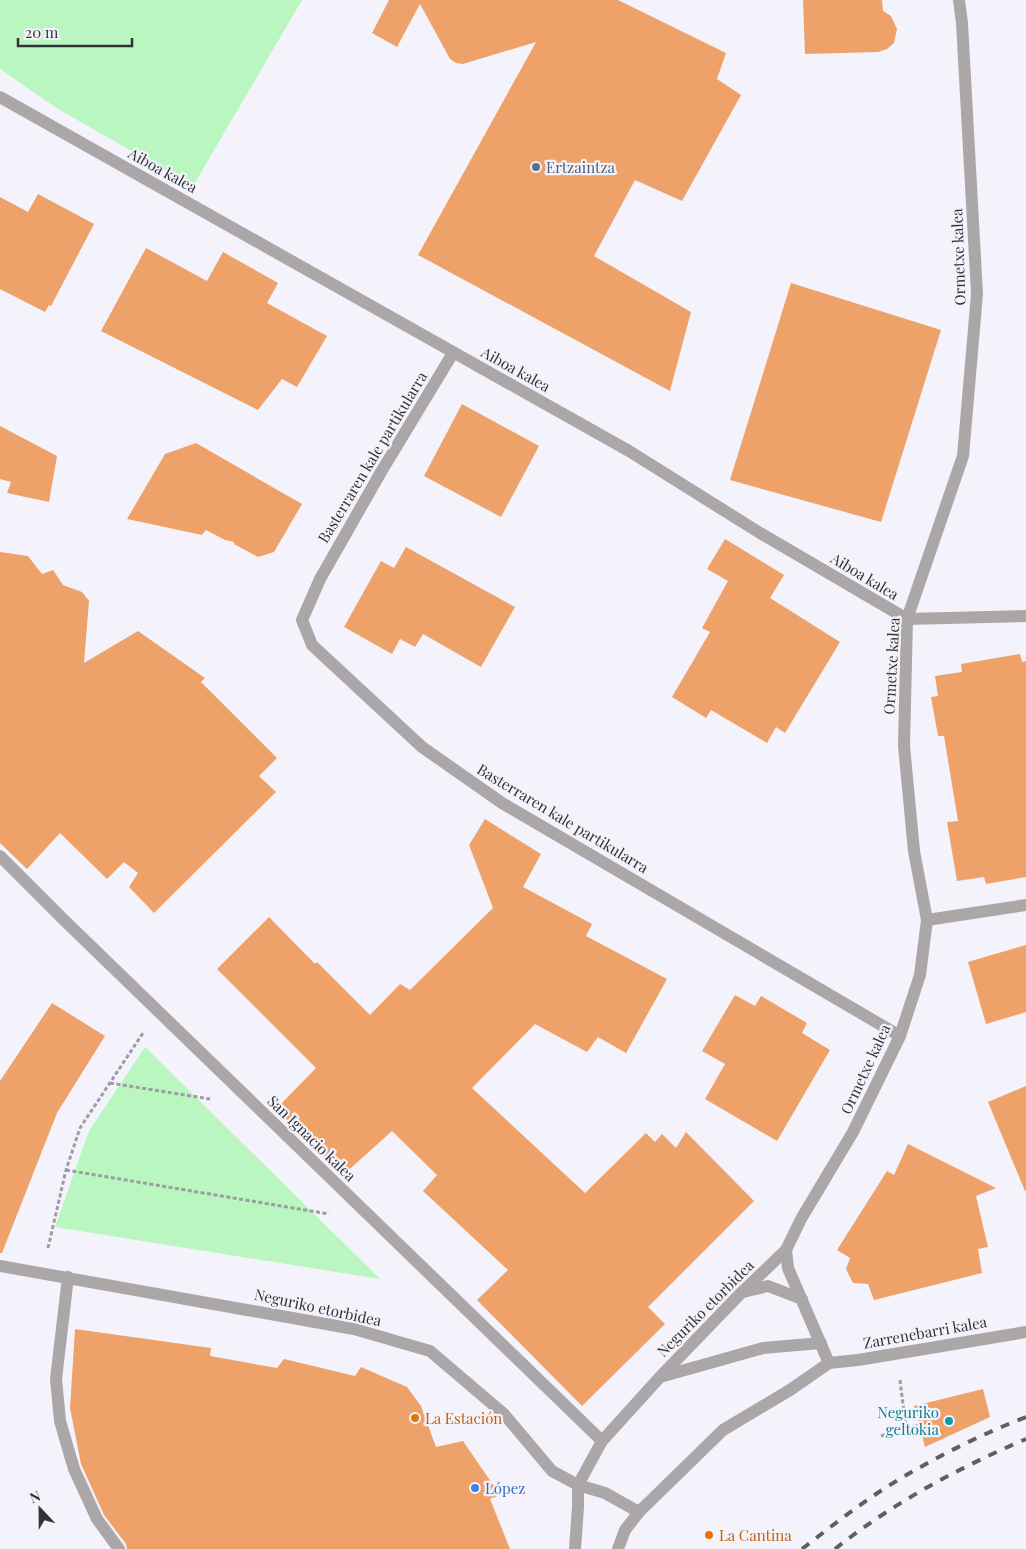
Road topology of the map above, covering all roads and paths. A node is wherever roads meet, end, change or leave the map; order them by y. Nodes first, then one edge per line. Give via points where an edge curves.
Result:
1 (959, 0) edge
2 (0, 97) edge
3 (454, 353) junction
4 (1026, 616) edge
5 (907, 620) junction
6 (0, 856) edge
7 (1026, 905) edge
8 (927, 920) junction
9 (157, 1010) junction
10 (900, 1036) junction
11 (110, 1083) junction
12 (255, 1106) junction
13 (66, 1170) junction
14 (375, 1222) junction
15 (786, 1250) junction
16 (0, 1266) edge
17 (43, 1273) junction
18 (68, 1277) junction
19 (741, 1293) junction
20 (802, 1299) junction
21 (1026, 1332) edge
22 (821, 1343) junction
23 (897, 1353) junction
24 (829, 1363) junction
25 (660, 1377) junction
26 (919, 1425) dead end
27 (906, 1428) junction
28 (881, 1436) dead end
29 (602, 1441) junction
30 (578, 1485) junction
31 (639, 1512) junction
32 (119, 1549) edge
33 (576, 1549) edge
34 (618, 1549) edge

1 - 5 street, Ormetxe kalea via 977,294 963,456
2 - 3 street, Aiboa kalea
3 - 5 street, Aiboa kalea via 629,451
3 - 10 street, Basterraren kale partikularra via 320,579 302,620 312,645 422,747 502,803
4 - 5 street, Aiboa kalea
5 - 8 street, Ormetxe kalea via 904,746 914,851
6 - 9 street, San Ignacio kalea
7 - 8 street
8 - 10 street, Ormetxe kalea via 920,975
9 - 11 path
9 - 12 street, San Ignacio kalea
10 - 15 street, Ormetxe kalea via 853,1132
11 - 12 path
11 - 13 path via 80,1128
12 - 14 street, San Ignacio kalea
13 - 14 path
13 - 17 path
14 - 29 street, San Ignacio kalea
15 - 19 street, Neguriko etorbidea
15 - 20 street via 788,1268
16 - 17 street, Neguriko etorbidea
17 - 18 street, Neguriko etorbidea
18 - 30 street, Neguriko etorbidea via 354,1329 430,1351 504,1414 552,1471
18 - 32 street via 56,1380 60,1421 74,1469 97,1519
19 - 20 street via 768,1286
19 - 25 street, Neguriko etorbidea
20 - 22 street
21 - 23 street, Zarrenebarri kalea
22 - 24 street
22 - 25 street via 763,1348
23 - 24 street, Zarrenebarri kalea
23 - 27 path
24 - 31 street via 723,1430
25 - 29 street, Neguriko etorbidea
26 - 27 path
27 - 28 path
29 - 30 street, Neguriko etorbidea
30 - 31 street, Neguriko etorbidea via 605,1493
30 - 33 street, Neguriko etorbidea
31 - 34 street via 625,1530

